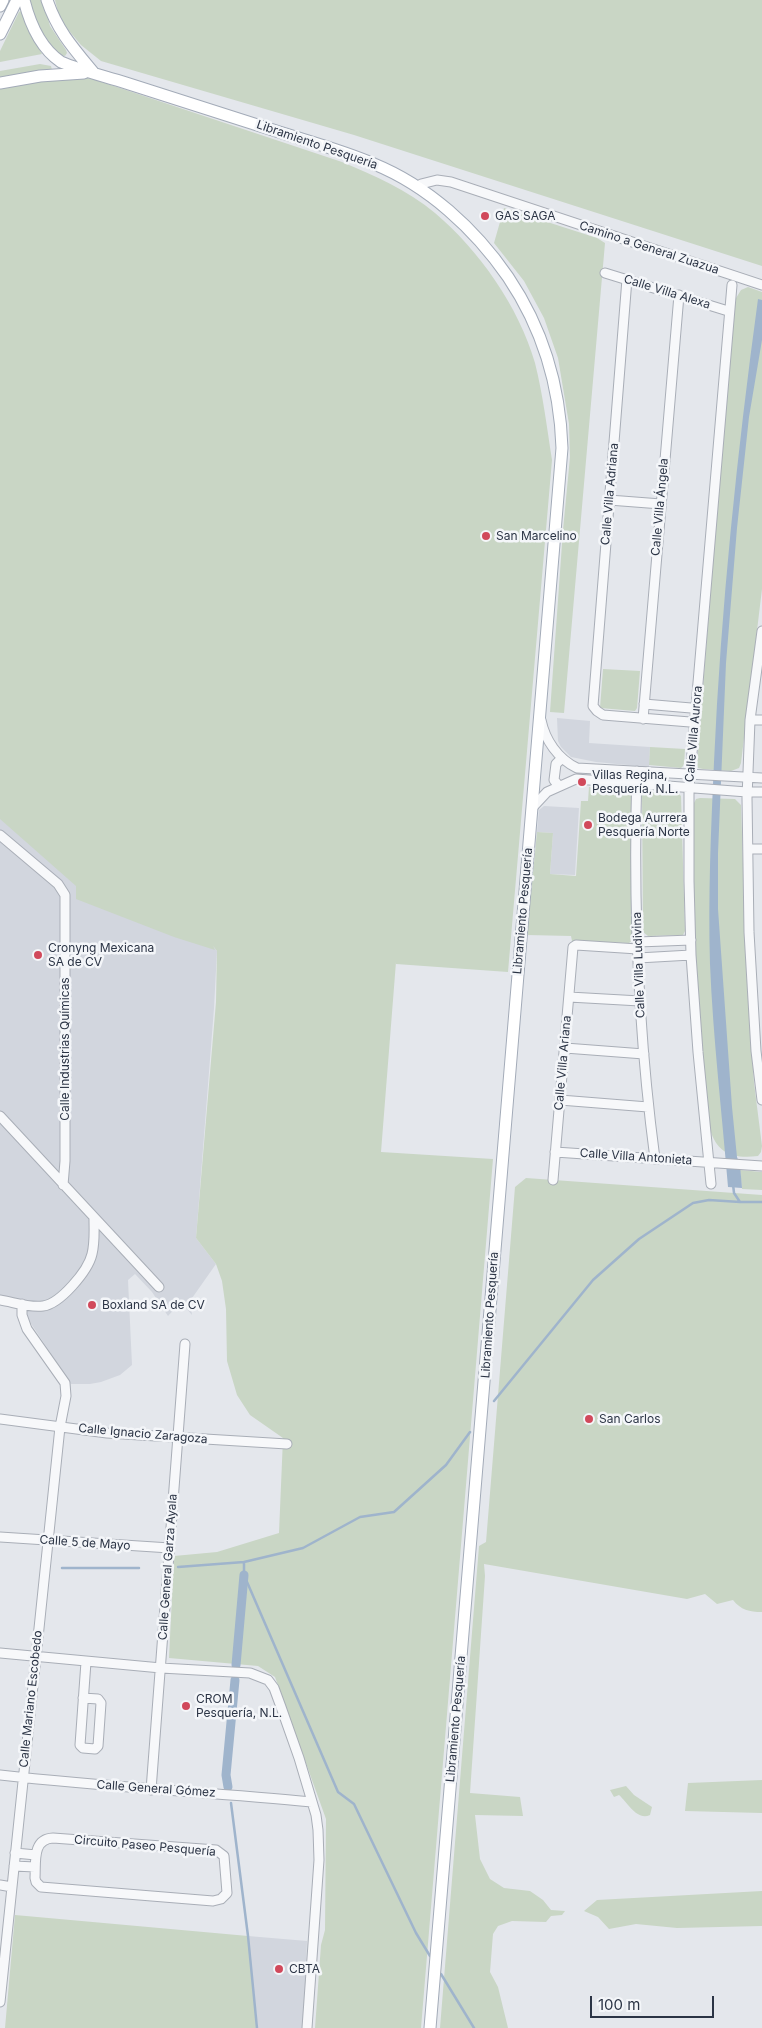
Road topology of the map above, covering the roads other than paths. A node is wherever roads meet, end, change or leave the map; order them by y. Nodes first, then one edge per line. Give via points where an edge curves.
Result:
1 (3, 0) edge
2 (17, 0) edge
3 (24, 0) edge
4 (47, 0) edge
5 (0, 6) edge
6 (0, 34) edge
7 (93, 72) junction
8 (0, 83) edge
9 (422, 184) dead end
10 (605, 273) dead end
11 (627, 279) junction
12 (732, 285) dead end
13 (762, 285) edge
14 (679, 295) junction
15 (728, 311) junction
16 (609, 500) junction
17 (660, 504) junction
18 (762, 631) edge
19 (644, 704) junction
20 (540, 715) junction
21 (694, 715) junction
22 (642, 719) junction
23 (750, 720) junction
24 (762, 720) edge
25 (552, 747) junction
26 (536, 758) junction
27 (566, 760) junction
28 (637, 772) junction
29 (534, 778) junction
30 (762, 778) edge
31 (690, 781) junction
32 (636, 784) junction
33 (563, 785) junction
34 (747, 785) junction
35 (547, 792) junction
36 (762, 792) edge
37 (531, 810) junction
38 (0, 835) edge
39 (748, 849) junction
40 (762, 849) edge
41 (691, 940) junction
42 (638, 950) junction
43 (691, 955) junction
44 (569, 997) junction
45 (640, 1001) junction
46 (565, 1048) junction
47 (644, 1054) junction
48 (560, 1100) junction
49 (762, 1100) edge
50 (648, 1107) junction
51 (0, 1116) edge
52 (555, 1152) junction
53 (655, 1159) junction
54 (710, 1162) junction
55 (760, 1166) edge
56 (553, 1180) dead end
57 (711, 1184) dead end
58 (63, 1185) junction
59 (94, 1219) junction
60 (159, 1287) dead end
61 (0, 1300) edge
62 (22, 1304) junction
63 (184, 1344) dead end
64 (0, 1420) edge
65 (60, 1427) junction
66 (176, 1438) junction
67 (287, 1444) dead end
68 (0, 1537) edge
69 (48, 1540) junction
70 (170, 1548) junction
71 (0, 1653) edge
72 (36, 1657) junction
73 (86, 1662) junction
74 (161, 1668) junction
75 (83, 1698) junction
76 (0, 1775) edge
77 (22, 1778) junction
78 (152, 1790) junction
79 (312, 1802) junction
80 (15, 1853) junction
81 (36, 1855) junction
82 (14, 1866) junction
83 (35, 1867) junction
84 (0, 1886) edge
85 (12, 1887) junction
86 (0, 2001) edge
87 (308, 2028) edge
88 (430, 2028) edge

1 - 5 main road
2 - 6 main road
3 - 7 main road, Libramiento Pesquería via 30,21 52,56 70,66
4 - 7 main road via 61,33
7 - 8 main road
7 - 20 main road, Libramiento Pesquería via 392,172 449,210 500,266 520,295 545,347 561,428
9 - 13 street, Camino a General Zuazua via 437,180 451,182
10 - 11 street, Calle Villa Alexa
11 - 14 street, Calle Villa Alexa
11 - 16 street, Calle Villa Adriana
12 - 15 street, Calle Villa Aurora
14 - 15 street, Calle Villa Alexa
14 - 17 street, Calle Villa Ángela
15 - 21 street, Calle Villa Aurora
16 - 17 street
16 - 22 street, Calle Villa Adriana via 593,702 595,709 603,715
17 - 19 street, Calle Villa Ángela
18 - 23 street
19 - 21 street
19 - 22 street, Calle Villa Ángela
20 - 25 street via 544,733
20 - 26 main road, Libramiento Pesquería
21 - 22 street
21 - 31 street, Calle Villa Aurora
23 - 24 street
23 - 34 street
25 - 26 street via 544,746
25 - 27 street
26 - 29 main road, Libramiento Pesquería
27 - 28 street via 577,768
27 - 33 street via 574,772 573,778
27 - 33 street via 556,764 554,780
28 - 31 street
28 - 32 street, Calle Villa Ludivina
29 - 35 street via 538,791
29 - 37 main road, Libramiento Pesquería
30 - 34 street
31 - 32 street
31 - 34 street via 705,789 729,790
31 - 34 street via 706,775 731,776
31 - 41 street, Calle Villa Aurora
32 - 33 street via 576,779
32 - 42 street, Calle Villa Ludivina
33 - 35 street
34 - 36 street
34 - 39 street
35 - 37 street
37 - 88 main road, Libramiento Pesquería
38 - 58 street, Calle Industrias Químicas via 63,890 66,902
39 - 40 street
39 - 49 street via 749,932
41 - 42 street
41 - 43 street, Calle Villa Aurora
42 - 43 street
42 - 44 street, Calle Villa Ariana via 573,946
42 - 45 street, Calle Villa Ludivina
43 - 54 street, Calle Villa Aurora
44 - 45 street
44 - 46 street, Calle Villa Ariana
45 - 47 street, Calle Villa Ludivina
46 - 47 street
46 - 48 street, Calle Villa Ariana
47 - 50 street, Calle Villa Ludivina
48 - 50 street
48 - 52 street, Calle Villa Ariana
50 - 53 street, Calle Villa Ludivina
51 - 58 street
52 - 53 street, Calle Villa Antonieta
52 - 56 street, Calle Villa Ariana
53 - 54 street, Calle Villa Antonieta
54 - 55 street, Calle Villa Antonieta
54 - 57 street, Calle Villa Aurora
58 - 59 street
59 - 60 street
59 - 62 street via 94,1245 87,1266 62,1296 41,1306
61 - 62 street
62 - 65 street, Calle Mariano Escobedo via 22,1315 28,1329 63,1378 66,1396
63 - 66 street, Calle General Garza Ayala
64 - 65 street, Calle Ignacio Zaragoza
65 - 66 street, Calle Ignacio Zaragoza
65 - 69 street, Calle Mariano Escobedo
66 - 67 street, Calle Ignacio Zaragoza
66 - 70 street, Calle General Garza Ayala
68 - 69 street, Calle 5 de Mayo
69 - 70 street, Calle 5 de Mayo
69 - 72 street, Calle Mariano Escobedo
70 - 74 street, Calle General Garza Ayala
71 - 72 street
72 - 73 street
72 - 77 street, Calle Mariano Escobedo
73 - 74 street
73 - 75 street
74 - 78 street, Calle General Garza Ayala
74 - 79 street via 250,1673 268,1680 282,1707
75 - 75 street via 80,1745 95,1749 98,1746 101,1703 98,1699
76 - 77 street, Calle General Gómez
77 - 78 street, Calle General Gómez
77 - 80 street, Calle Mariano Escobedo
78 - 79 street, Calle General Gómez
79 - 87 street via 318,1830 319,1860
80 - 81 street
80 - 82 street, Calle Mariano Escobedo
81 - 83 street, Circuito Paseo Pesquería
81 - 83 street, Circuito Paseo Pesquería via 38,1846 48,1838 216,1850 224,1856 228,1887 225,1896 213,1901 45,1888 36,1882
82 - 83 street
82 - 85 street, Calle Mariano Escobedo
84 - 85 street
85 - 86 street, Calle Mariano Escobedo

